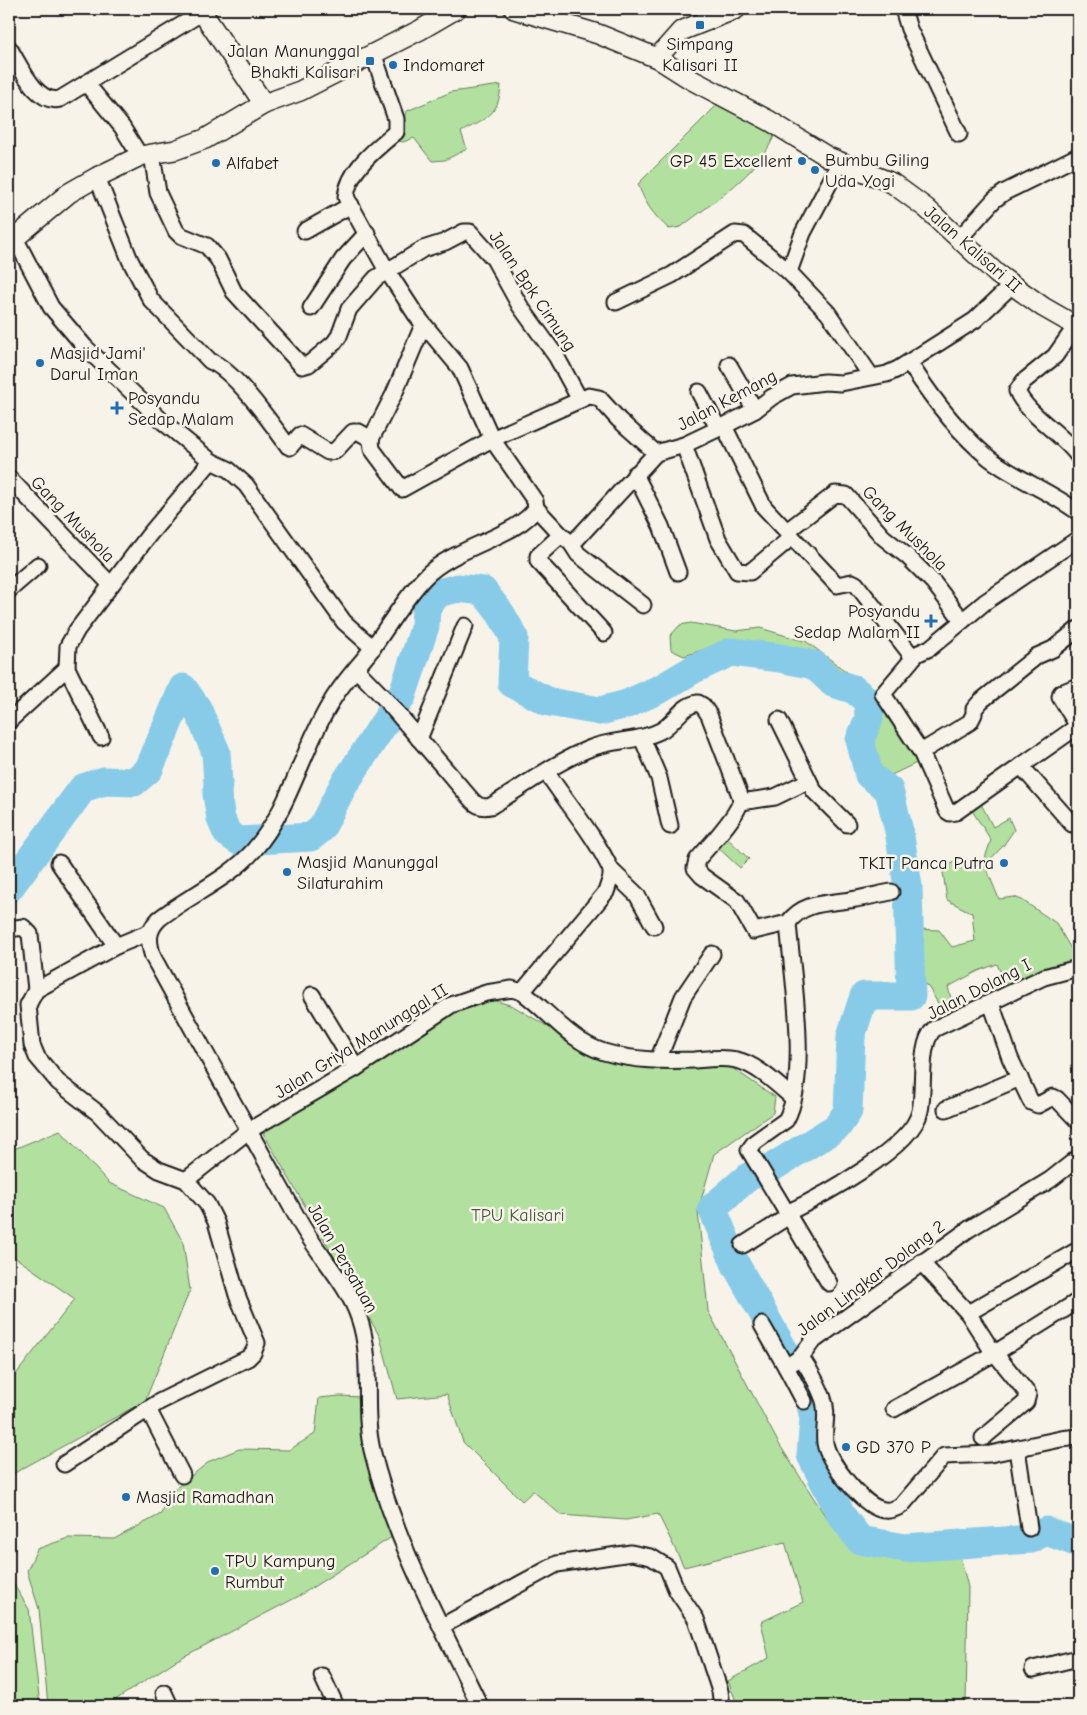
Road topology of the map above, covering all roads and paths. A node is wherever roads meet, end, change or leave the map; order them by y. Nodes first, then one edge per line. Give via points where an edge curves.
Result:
1 (456, 9) edge
2 (514, 9) edge
3 (736, 9) edge
4 (903, 9) edge
5 (201, 10) edge
6 (702, 14) edge
7 (9, 48) edge
8 (373, 53) junction
9 (657, 58) junction
10 (86, 83) junction
11 (264, 104) junction
12 (959, 134) dead end
13 (146, 155) junction
14 (1078, 156) edge
15 (840, 163) junction
16 (97, 177) junction
17 (351, 205) junction
18 (305, 231) dead end
19 (368, 233) junction
20 (958, 240) junction
21 (12, 243) edge
22 (386, 269) junction
23 (789, 272) junction
24 (1007, 290) junction
25 (616, 302) dead end
26 (311, 308) dead end
27 (423, 325) junction
28 (1078, 325) edge
29 (910, 364) junction
30 (729, 365) dead end
31 (871, 376) junction
32 (699, 392) dead end
33 (580, 400) junction
34 (755, 410) junction
35 (721, 427) junction
36 (492, 439) junction
37 (371, 442) junction
38 (684, 445) junction
39 (656, 452) junction
40 (1078, 456) edge
41 (211, 461) junction
42 (635, 474) junction
43 (11, 486) edge
44 (536, 508) junction
45 (1078, 512) edge
46 (790, 534) junction
47 (566, 539) junction
48 (1078, 539) edge
49 (38, 565) dead end
50 (678, 572) dead end
51 (111, 585) junction
52 (9, 590) edge
53 (643, 605) dead end
54 (962, 620) junction
55 (465, 626) dead end
56 (1078, 629) edge
57 (604, 633) dead end
58 (372, 648) junction
59 (915, 656) junction
60 (67, 668) junction
61 (356, 669) junction
62 (1078, 686) edge
63 (779, 720) dead end
64 (9, 721) edge
65 (100, 737) dead end
66 (642, 738) junction
67 (419, 739) junction
68 (921, 752) junction
69 (1021, 766) junction
70 (547, 772) junction
71 (808, 781) junction
72 (741, 802) junction
73 (847, 824) dead end
74 (1072, 824) dead end
75 (670, 826) dead end
76 (59, 863) dead end
77 (611, 870) junction
78 (891, 892) dead end
79 (788, 923) junction
80 (654, 926) dead end
81 (9, 929) edge
82 (150, 932) junction
83 (116, 946) junction
84 (712, 954) dead end
85 (1078, 968) edge
86 (36, 990) junction
87 (522, 992) junction
88 (312, 995) dead end
89 (991, 1003) junction
90 (658, 1060) junction
91 (356, 1068) junction
92 (1020, 1078) junction
93 (793, 1098) junction
94 (946, 1109) dead end
95 (1078, 1120) edge
96 (248, 1131) junction
97 (1078, 1158) edge
98 (186, 1180) junction
99 (788, 1215) junction
100 (743, 1245) dead end
101 (1078, 1250) edge
102 (921, 1262) junction
103 (829, 1283) dead end
104 (1078, 1301) edge
105 (968, 1313) junction
106 (762, 1325) dead end
107 (994, 1353) junction
108 (793, 1363) junction
109 (804, 1400) dead end
110 (148, 1409) junction
111 (894, 1409) dead end
112 (1078, 1437) edge
113 (983, 1438) dead end
114 (1017, 1449) junction
115 (64, 1464) dead end
116 (182, 1475) dead end
117 (1029, 1528) dead end
118 (442, 1626) junction
119 (1078, 1658) edge
120 (1033, 1669) dead end
121 (322, 1676) dead end
122 (336, 1706) edge
123 (480, 1706) edge
124 (722, 1706) edge

1 - 8 street
2 - 9 street, Jalan Kalisari II via 598,34
3 - 6 street
4 - 12 street via 909,29
5 - 10 street
5 - 11 street
6 - 9 street via 681,30
7 - 10 street via 44,97 53,101 60,99
8 - 11 street via 300,90
8 - 17 street via 397,126 396,132 371,154 349,183 346,197
9 - 15 street, Jalan Kalisari II
10 - 13 street
11 - 13 street via 205,139 176,150
13 - 16 street
13 - 22 street via 158,193 176,231 207,246 218,259 234,292 298,364 305,367 334,343 349,309
14 - 20 street via 1005,192
15 - 20 street, Jalan Kalisari II via 900,187
15 - 23 street via 803,232
16 - 21 street via 69,193
16 - 37 street via 130,260 151,300 210,362 217,363 240,386 288,446 300,435 328,452 335,451 353,432 359,432
17 - 18 street
17 - 19 street
19 - 22 street
19 - 26 street via 343,259
20 - 24 street, Jalan Kalisari II
21 - 41 street via 51,306 85,347 162,421
22 - 27 street
22 - 33 street, Jalan Bpk Cimung via 424,249 470,232 494,259
23 - 25 street via 744,235 735,234 672,275
23 - 31 street via 828,312
24 - 28 street, Jalan Kalisari II
24 - 29 street, Jalan Kemang via 980,316
27 - 36 street via 460,368
27 - 37 street
28 - 40 street via 1055,356 1024,381 1018,391 1053,433 1073,448
29 - 31 street, Jalan Kemang via 887,374
29 - 45 street via 937,405 989,458 1058,496
30 - 34 street
31 - 34 street, Jalan Kemang via 842,383 792,386
32 - 35 street
33 - 36 street
33 - 39 street via 589,396 599,398
34 - 35 street, Jalan Kemang
35 - 38 street, Jalan Kemang
35 - 46 street via 764,506
36 - 37 street via 402,489
36 - 44 street via 535,501
38 - 39 street, Jalan Kemang
38 - 46 street, Gang Mushola via 718,539 737,571 750,572
39 - 42 street
41 - 51 street
41 - 58 street via 228,469 246,484 344,622
42 - 47 street via 577,540
42 - 50 street via 661,526
43 - 51 street, Gang Mushola
44 - 47 street
44 - 58 street via 524,520 435,567 411,592
46 - 54 street, Gang Mushola via 835,494 846,495 883,537 933,582
46 - 59 street via 837,585 856,584 909,654
47 - 53 street via 578,554
47 - 57 street via 538,556 538,561
48 - 54 street
49 - 52 street
51 - 60 street via 68,646
54 - 59 street via 930,648
55 - 67 street
56 - 68 street via 1053,649 1037,656 981,701 970,722
58 - 61 street
59 - 68 street via 882,694
60 - 64 street
60 - 65 street
61 - 67 street
61 - 82 street via 330,703 308,747 287,802 253,852 217,881 159,919
62 - 69 street via 1061,693 1060,697 1078,726
63 - 71 street
66 - 70 street via 592,747
66 - 72 street via 663,729 691,704 704,706
66 - 75 street via 659,778
67 - 70 street via 470,798 483,808
68 - 69 street via 950,813
69 - 74 street
70 - 77 street via 589,829
71 - 72 street via 774,797
71 - 73 street
72 - 79 street via 697,860 695,868 737,901 754,931
76 - 83 street
77 - 80 street via 637,895
77 - 87 street via 606,892
78 - 79 street via 813,905 802,909
79 - 93 street via 798,1053
81 - 86 street via 23,928 30,934
82 - 83 street
82 - 96 street, Jalan Persatuan via 148,940 153,957
83 - 86 street
84 - 90 street via 683,997
85 - 89 street, Jalan Dolang I via 1044,977
86 - 98 street via 28,1005 34,1052 58,1082 98,1113 150,1166
87 - 90 street via 581,1042 627,1058
87 - 91 street, Jalan Griya Manunggal II via 512,989 460,1000
88 - 91 street
89 - 92 street
89 - 99 street, Jalan Dolang I via 934,1029 928,1037 921,1110 913,1128 854,1176
90 - 93 street via 737,1060 776,1083
91 - 96 street, Jalan Griya Manunggal II
92 - 94 street
92 - 95 street via 1034,1104 1053,1097
93 - 99 street via 783,1124 751,1146 751,1156
96 - 98 street, Jalan Griya Manunggal II
96 - 118 street, Jalan Persatuan via 314,1248 359,1317 368,1359 370,1431 376,1465 410,1560
97 - 102 street, Jalan Lingkar Dolang 2 via 1050,1180
98 - 110 street via 213,1214 237,1295 257,1343 248,1358
99 - 100 street, Jalan Dolang I
99 - 103 street
101 - 105 street
102 - 105 street
102 - 108 street, Jalan Lingkar Dolang 2 via 812,1342
104 - 107 street
105 - 107 street
106 - 108 street
107 - 111 street
107 - 113 street via 1028,1394 1026,1402
108 - 109 street
108 - 114 street, Jalan Lingkar Dolang 2 via 824,1398 828,1417 825,1444 833,1464 864,1498 881,1510 902,1505 944,1456
110 - 115 street
110 - 116 street
112 - 114 street, Jalan Lingkar Dolang 2
114 - 117 street
118 - 123 street, Jalan Persatuan
118 - 124 street via 556,1564 631,1553 652,1557 668,1566 677,1591 696,1620
119 - 120 street
121 - 122 street

